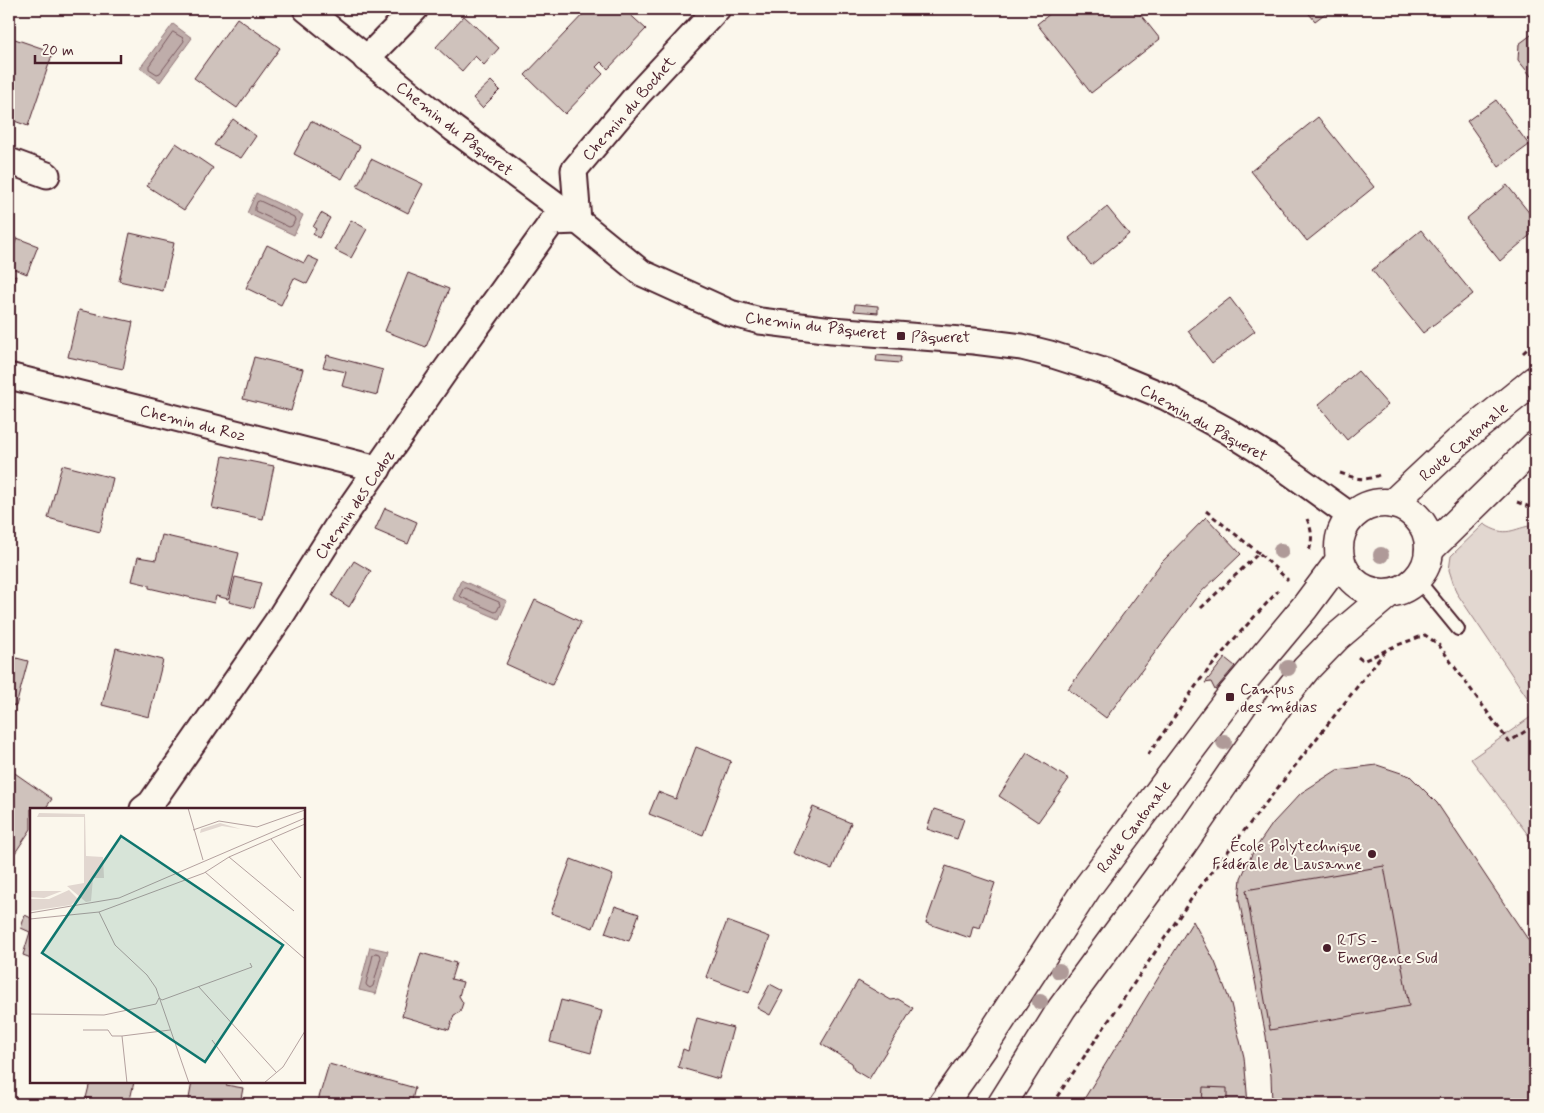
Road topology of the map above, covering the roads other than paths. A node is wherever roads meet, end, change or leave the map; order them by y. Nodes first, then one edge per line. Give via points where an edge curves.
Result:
1 (306, 9) edge
2 (415, 9) edge
3 (717, 9) edge
4 (366, 58) junction
5 (9, 160) edge
6 (47, 175) dead end
7 (578, 221) junction
8 (9, 376) edge
9 (1535, 380) edge
10 (1535, 446) edge
11 (378, 469) junction
12 (1392, 504) junction
13 (1352, 517) junction
14 (1429, 550) junction
15 (1340, 560) junction
16 (1417, 579) junction
17 (1389, 593) junction
18 (1458, 629) dead end
19 (144, 808) edge
20 (943, 1104) edge
21 (1002, 1104) edge

1 - 4 street, Chemin du Pâqueret
2 - 4 street
3 - 7 street, Chemin du Bochet via 638,94 574,170
4 - 7 street, Chemin du Pâqueret via 454,129
5 - 6 street
7 - 11 street, Chemin des Codoz via 552,222
7 - 13 street, Chemin du Pâqueret via 642,273 730,313 760,321 1022,348 1103,371 1166,397 1228,432 1266,455
8 - 11 street, Chemin du Roz
9 - 12 main road, Route Cantonale via 1458,442
10 - 14 main road
11 - 19 street, Chemin des Codoz via 338,525 279,619 151,803
12 - 13 main road via 1378,504
12 - 14 main road via 1420,520 1427,534
13 - 15 main road via 1340,538
14 - 16 main road via 1426,566
15 - 17 main road via 1354,582 1364,589
15 - 20 main road, Route Cantonale via 1305,608 1230,697 1087,888
16 - 17 main road via 1404,589
16 - 18 lane
17 - 21 main road via 1337,637 1286,694 1182,845 1062,1008

